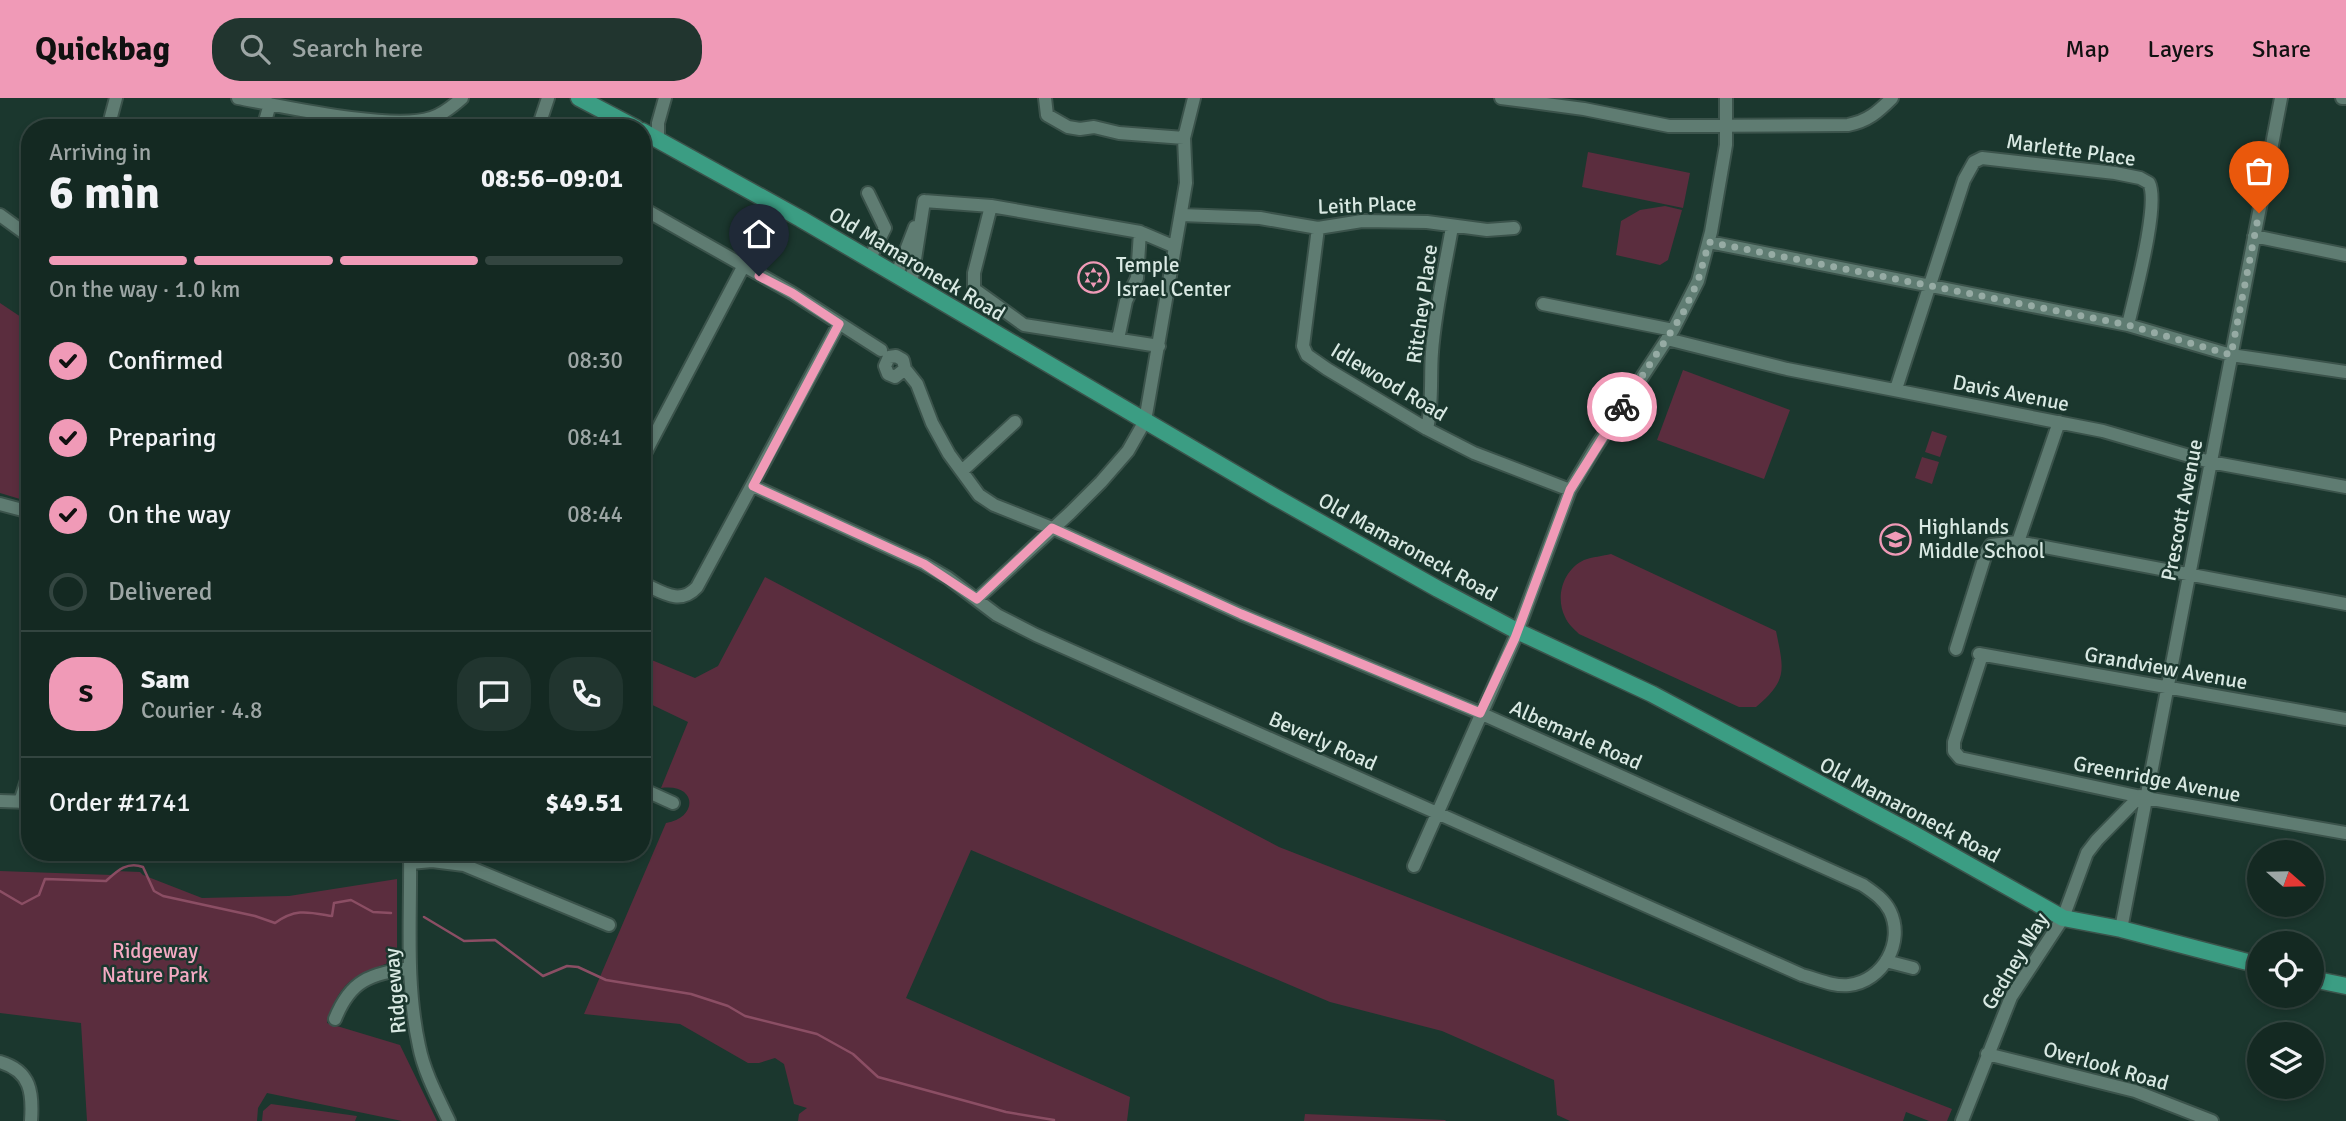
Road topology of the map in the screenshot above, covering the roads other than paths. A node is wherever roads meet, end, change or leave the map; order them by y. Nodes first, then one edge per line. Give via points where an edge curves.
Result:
1 (116, 98) edge
2 (238, 98) edge
3 (462, 98) edge
4 (548, 98) edge
5 (579, 98) edge
6 (666, 98) edge
7 (1045, 98) edge
8 (1194, 98) edge
9 (1501, 98) edge
10 (1726, 98) edge
11 (1892, 98) edge
12 (2281, 98) edge
13 (270, 104) junction
14 (110, 119) edge
15 (266, 119) edge
16 (363, 119) edge
17 (428, 119) edge
18 (541, 119) edge
19 (619, 119) edge
20 (1727, 125) junction
21 (651, 136) edge
22 (1184, 138) junction
23 (658, 140) junction
24 (868, 193) dead end
25 (991, 206) junction
26 (651, 213) edge
27 (0, 215) edge
28 (1181, 215) junction
29 (1452, 227) junction
30 (1318, 228) junction
31 (1514, 228) dead end
32 (21, 230) edge
33 (1140, 232) junction
34 (2254, 236) junction
35 (1709, 242) junction
36 (1173, 246) junction
37 (2346, 255) edge
38 (869, 260) junction
39 (743, 267) junction
40 (904, 281) junction
41 (1929, 286) junction
42 (1544, 304) dead end
43 (839, 324) junction
44 (2128, 325) junction
45 (1670, 334) junction
46 (1118, 339) junction
47 (1158, 346) junction
48 (881, 350) dead end
49 (2231, 355) junction
50 (905, 369) dead end
51 (2346, 372) edge
52 (1896, 389) junction
53 (1145, 421) junction
54 (1015, 422) dead end
55 (2059, 422) junction
56 (1427, 429) junction
57 (651, 442) edge
58 (2210, 462) junction
59 (962, 471) junction
60 (753, 486) junction
61 (2346, 486) edge
62 (1570, 490) junction
63 (0, 505) edge
64 (21, 510) edge
65 (1052, 528) junction
66 (2018, 542) junction
67 (2189, 573) junction
68 (651, 587) edge
69 (977, 599) junction
70 (2346, 604) edge
71 (1517, 631) junction
72 (1956, 649) dead end
73 (2168, 688) junction
74 (1480, 713) junction
75 (2346, 719) edge
76 (1962, 759) joint
77 (651, 793) edge
78 (2143, 797) junction
79 (0, 801) edge
80 (21, 802) edge
81 (673, 803) dead end
82 (1437, 811) junction
83 (2346, 833) edge
84 (411, 861) edge
85 (432, 861) edge
86 (1414, 866) dead end
87 (2063, 918) junction
88 (609, 925) dead end
89 (2121, 929) junction
90 (1886, 961) junction
91 (2247, 962) edge
92 (409, 968) junction
93 (1913, 968) dead end
94 (2324, 981) edge
95 (2346, 986) edge
96 (335, 1019) dead end
97 (1987, 1054) junction
98 (0, 1062) edge
99 (31, 1121) edge
100 (449, 1121) edge
101 (1962, 1121) edge
102 (2212, 1121) edge

1 - 14 street
2 - 13 street
3 - 17 street
4 - 18 street
5 - 19 main road
6 - 23 street via 657,123
7 - 22 street via 1047,115 1068,127
8 - 22 street
9 - 20 street via 1669,126
10 - 20 street
11 - 20 street via 1874,115 1848,125
12 - 34 street, Prescott Avenue
13 - 15 street
13 - 16 street
20 - 35 street
21 - 23 main road, Old Mamaroneck Road
22 - 28 street via 1186,183
23 - 38 main road, Old Mamaroneck Road
24 - 38 street via 885,228
25 - 33 street
25 - 40 street via 924,201
25 - 46 street via 974,289 1024,325
26 - 39 street
27 - 32 street
28 - 30 street, Leith Place via 1260,218
28 - 36 street
29 - 30 street, Leith Place via 1362,221
29 - 31 street, Leith Place
29 - 56 street, Ritchey Place via 1432,351
30 - 56 street, Idlewood Road via 1303,346 1307,355
33 - 36 street
33 - 46 street via 1137,278 1126,301
34 - 37 street
34 - 49 street, Prescott Avenue
35 - 41 street
35 - 45 street via 1698,281
36 - 47 street
38 - 40 main road, Old Mamaroneck Road
39 - 43 street
39 - 57 street
40 - 53 main road, Old Mamaroneck Road
41 - 44 street
41 - 44 street, Marlette Place via 1974,162 1982,158 2115,173 2149,183 2153,196
41 - 52 street
42 - 45 street, Davis Avenue
43 - 48 street
43 - 60 street
44 - 49 street
45 - 52 street, Davis Avenue via 1787,369
45 - 62 street
46 - 47 street
47 - 53 street
49 - 51 street
49 - 58 street, Prescott Avenue
50 - 59 street, Albemarle Road
52 - 55 street, Davis Avenue
53 - 65 street via 1128,451
53 - 71 main road, Old Mamaroneck Road
54 - 59 street
55 - 58 street, Davis Avenue
55 - 66 street
56 - 62 street, Idlewood Road via 1474,453
58 - 61 street, Davis Avenue
58 - 67 street, Prescott Avenue
59 - 65 street, Albemarle Road via 979,495 994,505
60 - 68 street via 690,595 674,596
60 - 69 street, Beverly Road via 924,564
62 - 71 street
63 - 64 street
65 - 69 street
65 - 74 street, Albemarle Road via 1241,614
66 - 67 street
66 - 72 street via 1991,545 1986,552
67 - 70 street
67 - 73 street, Prescott Avenue
69 - 82 street, Beverly Road via 1036,635
71 - 74 street
71 - 87 main road, Old Mamaroneck Road via 1652,694
73 - 75 street, Grandview Avenue
73 - 76 street, Grandview Avenue via 1980,655 1954,742 1954,751
73 - 78 street, Prescott Avenue
74 - 82 street
74 - 90 street, Albemarle Road via 1863,885 1890,911 1894,943
76 - 78 street, Greenridge Avenue
77 - 81 street
78 - 83 street, Greenridge Avenue
78 - 87 street, Gedney Way via 2087,853
78 - 89 street, Prescott Avenue
79 - 80 street
82 - 86 street
82 - 90 street, Beverly Road via 1802,975 1847,985 1864,982
84 - 92 street, Ridgeway
85 - 88 street via 464,865
87 - 89 main road, Old Mamaroneck Road
87 - 97 street, Gedney Way via 2011,997
89 - 91 main road, Old Mamaroneck Road
90 - 93 street
92 - 96 street via 361,980
92 - 100 street, Ridgeway via 419,1049
94 - 95 main road
97 - 101 street, Gedney Way
97 - 102 street, Overlook Road via 2134,1091
98 - 99 street via 20,1073 30,1086

